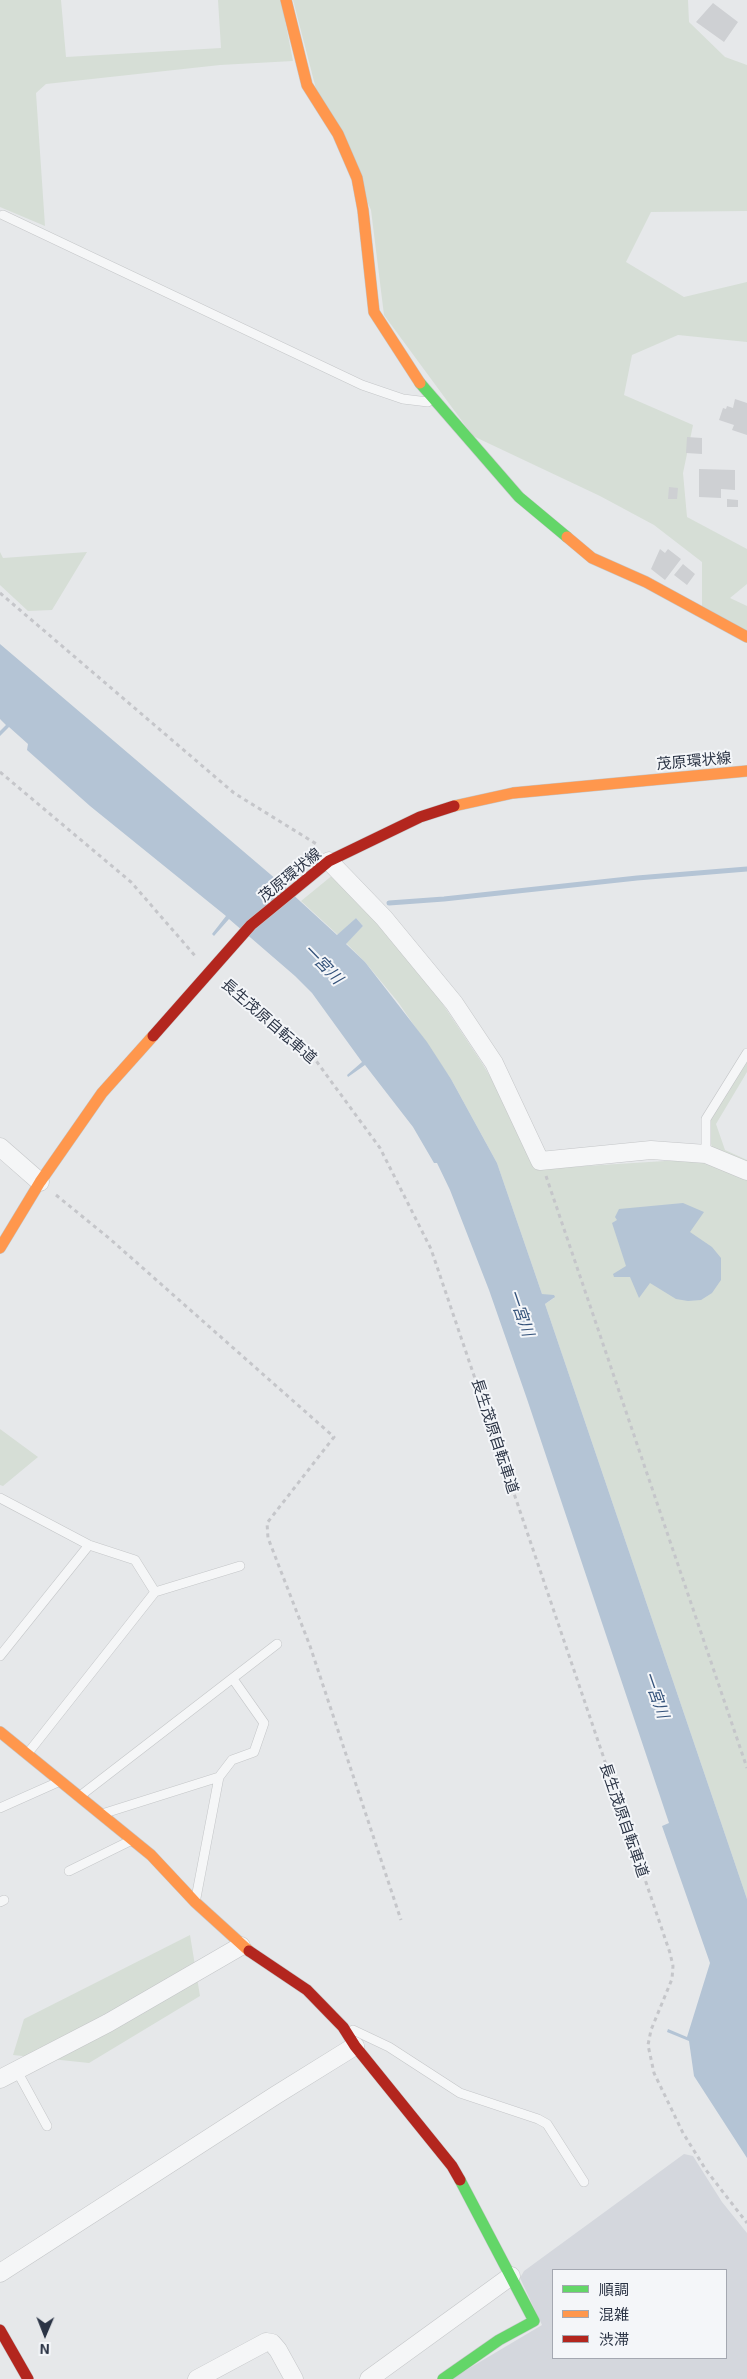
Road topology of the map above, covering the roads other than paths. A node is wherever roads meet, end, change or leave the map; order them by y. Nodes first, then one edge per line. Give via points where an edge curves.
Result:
1 (286, 0) edge
2 (3, 215) dead end
3 (433, 403) junction
4 (747, 637) edge
5 (747, 771) edge
6 (329, 861) junction
7 (747, 1053) edge
8 (0, 1147) edge
9 (706, 1154) junction
10 (747, 1171) edge
11 (40, 1182) junction
12 (0, 1248) edge
13 (0, 1498) edge
14 (89, 1544) junction
15 (240, 1566) dead end
16 (155, 1592) junction
17 (277, 1644) dead end
18 (0, 1656) edge
19 (233, 1679) junction
20 (1, 1733) edge
21 (28, 1753) junction
22 (219, 1778) junction
23 (61, 1780) junction
24 (80, 1796) junction
25 (0, 1808) edge
26 (102, 1814) junction
27 (133, 1840) junction
28 (69, 1871) dead end
29 (195, 1902) junction
30 (241, 1946) junction
31 (344, 2027) junction
32 (355, 2046) junction
33 (16, 2071) junction
34 (0, 2079) edge
35 (47, 2126) dead end
36 (584, 2182) dead end
37 (0, 2273) edge
38 (511, 2276) junction
39 (0, 2330) edge
40 (28, 2379) edge
41 (197, 2379) edge
42 (294, 2379) edge
43 (369, 2379) edge
44 (443, 2379) edge

1 - 3 main road via 307,85 338,134 358,178 374,312
2 - 3 lane via 362,385 403,399
3 - 4 main road via 519,497 592,558 646,582
5 - 6 main road, 茂原環状線 via 513,793 464,803 420,817
6 - 9 street via 384,918 454,1003 494,1063 540,1161 652,1150
6 - 11 main road, 茂原環状線 via 251,925 208,971 102,1093
7 - 9 lane via 706,1119
8 - 11 street
9 - 10 street
11 - 12 main road, 茂原環状線
13 - 14 lane
14 - 16 lane via 135,1560
14 - 18 lane
15 - 16 lane
16 - 21 lane
17 - 19 lane
19 - 22 lane via 264,1723 254,1752 232,1760
19 - 24 lane
20 - 21 main road
21 - 23 main road
22 - 26 lane
22 - 29 lane
23 - 24 main road
23 - 25 lane
24 - 26 main road
26 - 27 main road
27 - 28 lane
27 - 29 main road via 151,1854
29 - 30 main road
30 - 31 main road via 307,1990
30 - 33 street via 108,2023
31 - 32 main road
31 - 36 lane via 389,2047 460,2093 547,2124
32 - 37 street
32 - 38 main road via 452,2166
33 - 34 street
33 - 35 lane
38 - 43 street
38 - 44 main road via 534,2321 499,2340
39 - 40 main road
41 - 42 street via 266,2342 278,2350

